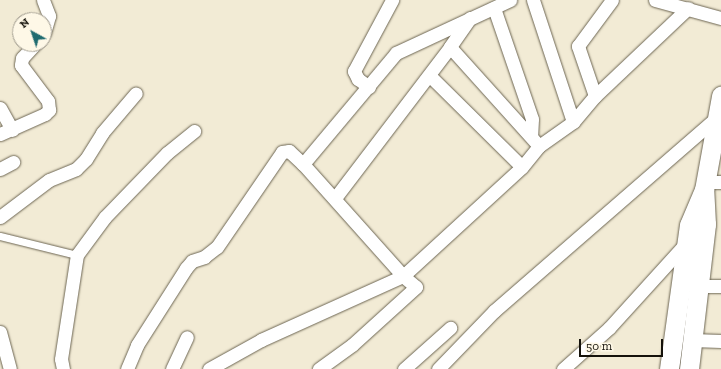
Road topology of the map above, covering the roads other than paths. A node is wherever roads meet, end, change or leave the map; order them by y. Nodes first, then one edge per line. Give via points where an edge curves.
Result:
1 (43, 0) edge
2 (392, 0) edge
3 (510, 0) edge
4 (532, 0) edge
5 (612, 0) edge
6 (655, 0) edge
7 (494, 8) junction
8 (688, 8) junction
9 (48, 12) edge
10 (470, 18) junction
11 (721, 18) edge
12 (450, 47) junction
13 (28, 52) edge
14 (430, 76) junction
15 (369, 87) junction
16 (136, 93) dead end
17 (595, 96) junction
18 (721, 96) edge
19 (0, 108) edge
20 (717, 117) junction
21 (573, 122) junction
22 (194, 131) dead end
23 (6, 132) edge
24 (535, 141) junction
25 (13, 162) dead end
26 (303, 164) junction
27 (522, 167) junction
28 (0, 169) edge
29 (710, 185) edge
30 (336, 198) junction
31 (0, 217) edge
32 (694, 230) junction
33 (0, 236) edge
34 (77, 255) junction
35 (403, 276) junction
36 (699, 286) junction
37 (721, 286) edge
38 (450, 328) dead end
39 (0, 332) edge
40 (187, 337) dead end
41 (692, 340) junction
42 (721, 341) edge
43 (10, 369) edge
44 (63, 369) edge
45 (127, 369) edge
46 (172, 369) edge
47 (209, 369) edge
48 (319, 369) edge
49 (404, 369) edge
50 (438, 369) edge
51 (564, 369) edge
52 (669, 369) edge
53 (689, 369) edge

1 - 9 street
2 - 15 street via 354,71 358,79
3 - 7 street
4 - 21 street
5 - 17 street via 578,46
6 - 8 street
7 - 10 street
7 - 24 street via 532,119
8 - 11 street
8 - 17 street
10 - 12 street
10 - 15 street via 396,53
12 - 14 street
12 - 24 street
13 - 23 street via 22,58 21,64 48,101 49,110
14 - 27 street
14 - 30 street
15 - 26 street
16 - 31 street via 76,169 49,180
17 - 21 street
18 - 20 street
19 - 23 street
20 - 29 street
20 - 50 street via 494,311
21 - 24 street
22 - 34 street via 167,153 105,217
24 - 27 street
25 - 28 street
26 - 30 street
26 - 45 street via 289,151 282,152 217,246 204,257 192,261 186,268 137,345
27 - 35 street
29 - 32 street
30 - 35 street
32 - 36 street
32 - 51 street via 609,328
32 - 52 street
33 - 34 lane
34 - 44 street via 61,359
35 - 47 street via 261,340
35 - 48 street via 416,287 352,346
36 - 37 street
36 - 41 street
38 - 49 street
39 - 43 street
40 - 46 street
41 - 42 street
41 - 53 street

